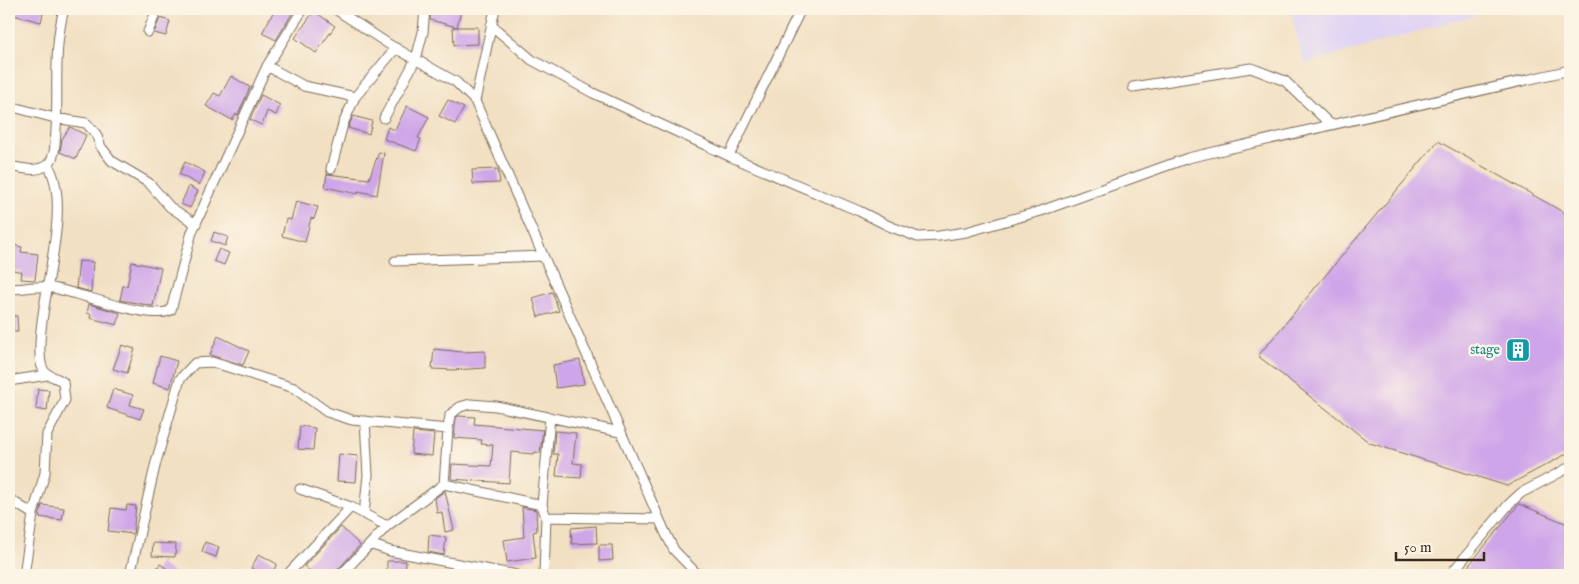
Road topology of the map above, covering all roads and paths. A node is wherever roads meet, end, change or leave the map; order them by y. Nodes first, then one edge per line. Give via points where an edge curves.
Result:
1 (64, 9) edge
2 (157, 9) edge
3 (304, 9) edge
4 (335, 9) edge
5 (425, 9) edge
6 (495, 9) edge
7 (801, 9) edge
8 (491, 25) junction
9 (148, 32) dead end
10 (396, 48) junction
11 (416, 60) junction
12 (267, 66) junction
13 (1570, 70) edge
14 (1132, 86) dead end
15 (355, 98) junction
16 (475, 101) junction
17 (9, 106) edge
18 (55, 118) junction
19 (384, 118) dead end
20 (1330, 124) junction
21 (728, 156) junction
22 (48, 165) junction
23 (9, 166) edge
24 (331, 169) dead end
25 (196, 224) junction
26 (543, 256) junction
27 (395, 261) dead end
28 (47, 287) junction
29 (9, 289) edge
30 (47, 375) junction
31 (9, 381) edge
32 (550, 417) junction
33 (365, 421) junction
34 (448, 429) junction
35 (620, 432) junction
36 (1570, 467) edge
37 (444, 484) junction
38 (300, 488) dead end
39 (9, 499) edge
40 (542, 505) junction
41 (351, 508) junction
42 (33, 514) junction
43 (364, 514) junction
44 (546, 517) junction
45 (659, 519) junction
46 (387, 526) junction
47 (370, 544) junction
48 (24, 575) edge
49 (130, 575) edge
50 (287, 575) edge
51 (341, 575) edge
52 (517, 575) edge
53 (544, 575) edge
54 (698, 575) edge
55 (1450, 575) edge

1 - 18 street via 59,28
2 - 9 street
3 - 12 street
4 - 10 street
5 - 11 street
6 - 8 street
7 - 21 street
8 - 16 street
8 - 21 street via 532,60
10 - 11 street
10 - 15 street
11 - 16 street via 456,82
11 - 19 street
12 - 15 street via 304,86
12 - 25 street
13 - 20 street
14 - 20 street via 1251,68 1285,81
15 - 24 street via 343,124
16 - 26 street
17 - 18 street
18 - 22 street via 54,154
18 - 25 street via 86,123 112,161 149,183 170,207
20 - 21 street via 1188,158 1041,211 940,236 918,237
22 - 23 street via 32,169
22 - 28 street via 57,193
25 - 28 street via 174,304 167,313 145,311
26 - 27 street
26 - 35 street
28 - 29 street
28 - 30 street via 40,332 40,360
30 - 31 street
30 - 42 street via 63,382 66,396 47,434 45,473
32 - 34 street via 470,404 450,414
32 - 35 street
32 - 40 street
33 - 34 street
33 - 43 street via 368,475
33 - 49 street via 327,412 294,388 212,362 195,363 180,379 156,462
34 - 37 street
35 - 45 street
36 - 55 street via 1521,493
37 - 40 street
37 - 46 street
38 - 41 street
39 - 42 street
40 - 44 street
41 - 43 street
41 - 50 street
42 - 48 street
43 - 46 street
44 - 45 street
44 - 53 street
45 - 54 street via 674,550
46 - 47 street
47 - 51 street
47 - 52 street

